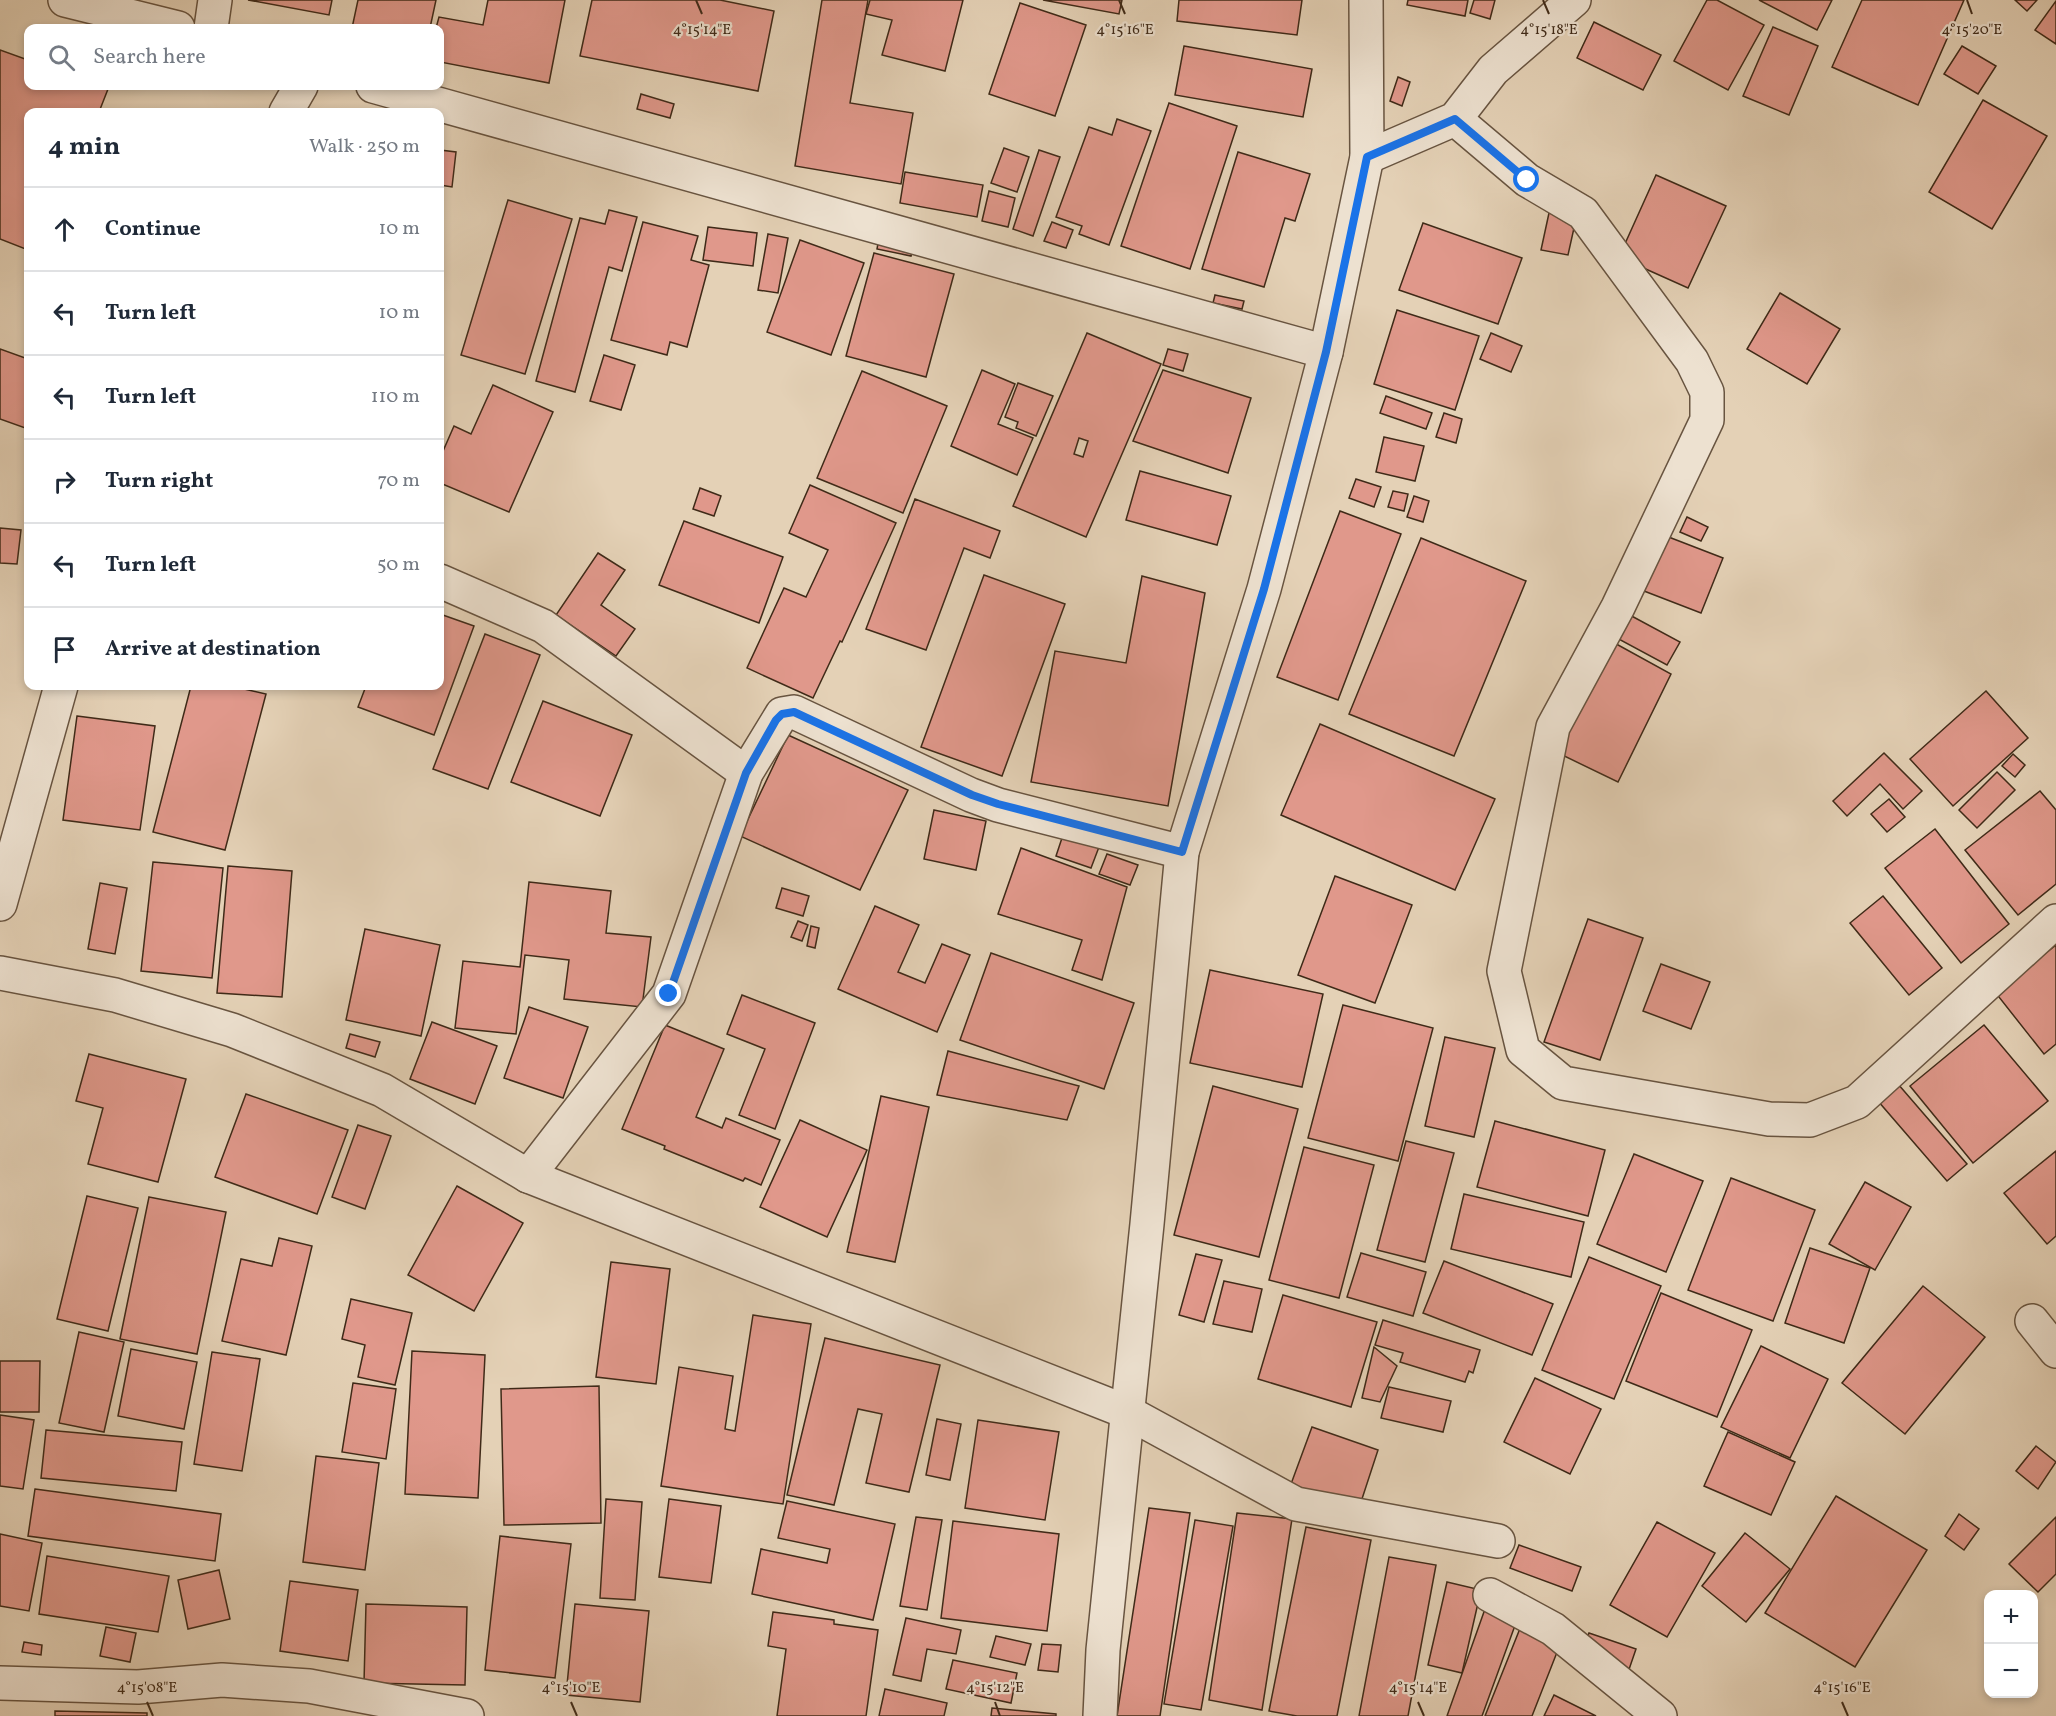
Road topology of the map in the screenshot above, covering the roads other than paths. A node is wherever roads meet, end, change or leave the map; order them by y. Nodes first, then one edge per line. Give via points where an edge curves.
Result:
1 (65, 0) edge
2 (215, 0) edge
3 (1366, 0) edge
4 (1574, 0) edge
5 (162, 24) edge
6 (212, 24) edge
7 (299, 90) edge
8 (387, 90) edge
9 (288, 108) edge
10 (1455, 119) junction
11 (1367, 157) junction
12 (1326, 352) junction
13 (444, 583) edge
14 (60, 690) edge
15 (746, 773) junction
16 (1182, 852) junction
17 (0, 904) edge
18 (2056, 921) edge
19 (0, 973) edge
20 (528, 1176) junction
21 (2032, 1321) dead end
22 (2056, 1351) edge
23 (1127, 1412) junction
24 (1498, 1541) dead end
25 (1490, 1595) dead end
26 (0, 1683) edge
27 (455, 1714) edge
28 (1100, 1716) edge
29 (1660, 1716) edge

1 - 5 street
2 - 6 street
3 - 11 street
4 - 10 street via 1493,70
7 - 9 street
8 - 12 street
10 - 11 street
10 - 18 street via 1527,180 1583,213 1692,361 1707,392 1707,420 1618,607 1553,727 1504,970 1523,1050 1563,1083 1769,1119 1810,1120 1857,1102
11 - 12 street
12 - 16 street via 1264,589
13 - 15 street via 543,626
14 - 17 street
15 - 16 street via 776,720 782,714 794,712 972,795
15 - 20 street via 669,994
16 - 23 street
19 - 20 street via 115,995 232,1030 382,1090
20 - 23 street
21 - 22 street
23 - 24 street via 1296,1504
23 - 28 street
25 - 29 street via 1553,1629
26 - 27 street via 138,1687 222,1680 309,1686

